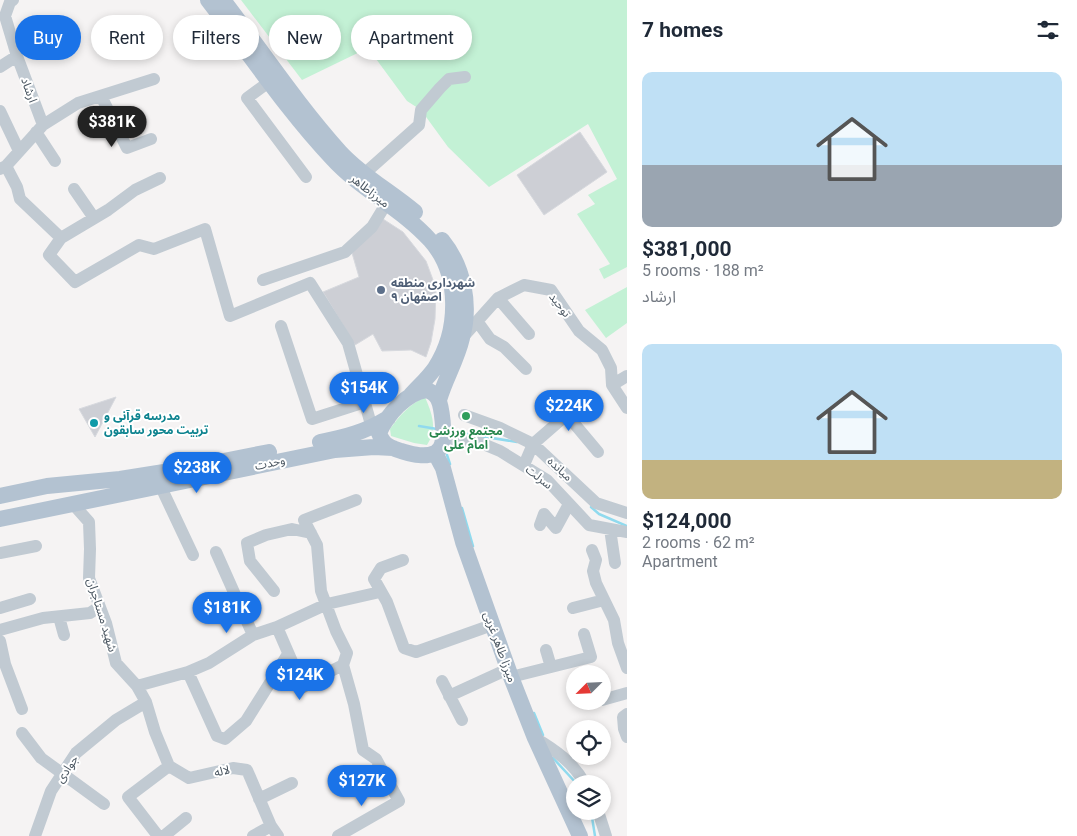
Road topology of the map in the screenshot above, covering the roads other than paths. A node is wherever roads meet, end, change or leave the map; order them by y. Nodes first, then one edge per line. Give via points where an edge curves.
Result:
1 (13, 0) edge
2 (208, 0) edge
3 (223, 0) edge
4 (15, 49) edge
5 (15, 57) edge
6 (18, 60) edge
7 (0, 67) edge
8 (465, 77) dead end
9 (154, 79) dead end
10 (269, 82) junction
11 (102, 96) junction
12 (0, 111) edge
13 (39, 128) junction
14 (151, 139) dead end
15 (19, 151) junction
16 (55, 161) dead end
17 (3, 167) edge
18 (364, 174) junction
19 (306, 177) dead end
20 (160, 178) dead end
21 (74, 189) dead end
22 (386, 204) junction
23 (94, 218) junction
24 (61, 238) junction
25 (263, 280) dead end
26 (498, 298) junction
27 (478, 321) junction
28 (281, 326) dead end
29 (530, 334) dead end
30 (463, 338) junction
31 (526, 369) dead end
32 (627, 376) edge
33 (612, 385) junction
34 (410, 396) junction
35 (560, 397) dead end
36 (586, 398) dead end
37 (439, 400) junction
38 (365, 402) junction
39 (627, 408) edge
40 (570, 412) junction
41 (464, 415) dead end
42 (388, 418) junction
43 (372, 428) junction
44 (477, 433) junction
45 (532, 447) junction
46 (393, 448) junction
47 (439, 450) junction
48 (598, 452) dead end
49 (524, 465) junction
50 (65, 484) junction
51 (160, 485) junction
52 (30, 490) junction
53 (0, 496) edge
54 (356, 500) dead end
55 (569, 504) junction
56 (70, 505) junction
57 (38, 511) junction
58 (627, 513) edge
59 (0, 519) edge
60 (540, 525) dead end
61 (610, 529) junction
62 (627, 532) edge
63 (311, 533) junction
64 (36, 546) dead end
65 (592, 550) dead end
66 (216, 552) dead end
67 (0, 553) edge
68 (193, 555) dead end
69 (403, 560) dead end
70 (615, 563) dead end
71 (274, 591) dead end
72 (380, 592) junction
73 (30, 599) dead end
74 (604, 600) junction
75 (327, 604) junction
76 (99, 607) junction
77 (0, 608) edge
78 (573, 608) dead end
79 (59, 617) junction
80 (492, 625) junction
81 (277, 627) junction
82 (0, 630) edge
83 (622, 633) edge
84 (584, 634) dead end
85 (64, 635) dead end
86 (253, 635) junction
87 (0, 641) edge
88 (546, 650) dead end
89 (288, 654) junction
90 (343, 666) junction
91 (551, 667) junction
92 (627, 668) edge
93 (188, 672) junction
94 (509, 673) junction
95 (442, 681) dead end
96 (137, 686) junction
97 (627, 693) edge
98 (449, 696) junction
99 (611, 697) edge
100 (146, 702) junction
101 (22, 710) dead end
102 (627, 714) edge
103 (462, 720) dead end
104 (22, 733) dead end
105 (627, 737) edge
106 (535, 738) junction
107 (169, 766) junction
108 (62, 775) junction
109 (579, 775) edge
110 (292, 783) dead end
111 (260, 799) junction
112 (104, 804) dead end
113 (186, 818) dead end
114 (601, 820) edge
115 (274, 831) edge
116 (35, 836) edge
117 (158, 836) edge
118 (164, 836) edge
119 (253, 836) edge
120 (338, 836) edge
121 (580, 836) edge
122 (606, 836) edge

1 - 4 street, ارشاد via 5,16
2 - 10 main road, میرزاطاهر
3 - 18 main road, میرزاطاهر via 291,92 340,152
5 - 7 street
6 - 13 street, ارشاد
8 - 18 street via 449,79 420,110 419,125
9 - 11 street
10 - 19 street via 247,98
10 - 22 main road, میرزاطاهر via 334,162
11 - 13 street via 78,103
11 - 14 street via 127,148
12 - 15 street
13 - 15 street
13 - 16 street, ارشاد
15 - 17 street
17 - 24 street via 20,199
18 - 30 main road, میرزاطاهر via 409,206 449,248 464,283
20 - 23 street via 135,190
21 - 23 street
22 - 25 street via 372,227 345,252
22 - 34 main road, میرزاطاهر via 432,241 444,262 452,287 453,321 442,354 435,368
23 - 24 street
24 - 38 street via 49,255 75,282 139,245 154,249 205,229 230,316 310,282 348,343
26 - 27 street, توحید
26 - 29 street
26 - 33 street, توحید via 524,285 550,290 579,331 602,350 611,368
27 - 30 street, توحید
27 - 31 street via 490,339 504,347
28 - 38 street via 312,419
30 - 37 main road, میرزاطاهر
32 - 33 street
33 - 39 street, توحید
34 - 37 main road via 426,390
34 - 42 main road
35 - 40 street
36 - 40 street
37 - 47 main road
38 - 43 street
40 - 45 street
40 - 48 street
41 - 44 street, میانده
42 - 43 main road, وحدت
42 - 46 main road via 379,433 386,446
43 - 50 main road, وحدت via 354,435 183,469
44 - 45 street, میانده
44 - 47 street
44 - 49 street, سرلت
45 - 49 street
45 - 58 street, میانده via 596,502
46 - 47 main road via 419,456
46 - 51 main road, وحدت via 336,450
47 - 80 main road, میرزا طاهر غربی via 463,542
49 - 55 street, سرلت via 547,480
50 - 52 main road, وحدت
50 - 56 main road via 56,491 57,499
51 - 56 main road, وحدت
51 - 68 street
52 - 53 main road, وحدت
52 - 57 main road via 43,496
54 - 63 street via 304,520
55 - 60 street via 556,528 544,514
55 - 61 street, سرلت via 590,525
56 - 57 main road, وحدت
56 - 76 street, شهید مستاجران via 89,522 89,578
57 - 59 main road, وحدت
61 - 62 street, سرلت
61 - 70 street
63 - 71 street via 292,529 247,543 250,561
63 - 75 street via 318,545 321,591
64 - 67 street
65 - 74 street via 596,560 593,571
66 - 86 street
69 - 72 street via 382,568 374,579
72 - 75 street
72 - 80 street via 404,648 416,652
73 - 77 street
74 - 78 street
74 - 83 street
75 - 81 street
75 - 90 street via 347,653
76 - 79 street via 90,614
76 - 96 street, شهید مستاجران via 116,662
79 - 82 street
79 - 85 street
80 - 94 main road, میرزا طاهر غربی
81 - 86 street
81 - 89 street
83 - 92 street via 618,643
84 - 91 street via 591,657
86 - 93 street via 209,663
87 - 101 street
88 - 91 street
89 - 90 street via 304,687
89 - 93 street via 246,721 225,739 217,736
90 - 120 street via 363,750 376,759 399,801
91 - 94 street
93 - 96 street
94 - 98 street
94 - 106 main road, میرزا طاهر غربی
95 - 98 street
96 - 100 street, شهید مستاجران
97 - 99 street
98 - 103 street
100 - 107 street, شهید مستاجران
100 - 108 street, جوادی via 116,720 76,753
102 - 105 street via 623,717
104 - 108 street via 41,758
106 - 109 street via 572,765
106 - 121 main road, میرزا طاهر غربی
107 - 111 street, لاله via 189,778 233,768 247,770
107 - 117 street via 128,797
108 - 112 street
108 - 116 street, جوادی via 51,791
110 - 111 street
111 - 115 street, لاله
113 - 118 street
114 - 122 street
115 - 119 street

